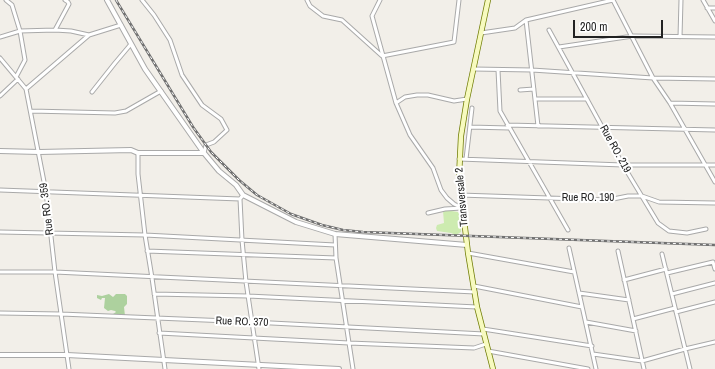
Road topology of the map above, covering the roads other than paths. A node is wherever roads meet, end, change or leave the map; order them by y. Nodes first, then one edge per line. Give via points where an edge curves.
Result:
1 (6, 0) edge
2 (65, 0) edge
3 (107, 0) edge
4 (142, 0) edge
5 (307, 0) edge
6 (380, 0) edge
7 (459, 0) edge
8 (488, 0) edge
9 (613, 0) edge
10 (681, 0) edge
11 (703, 0) edge
12 (707, 8) junction
13 (715, 8) edge
14 (526, 20) junction
15 (715, 21) edge
16 (121, 25) junction
17 (55, 30) junction
18 (549, 30) dead end
19 (20, 31) junction
20 (481, 33) junction
21 (89, 35) junction
22 (632, 36) junction
23 (0, 37) edge
24 (680, 37) junction
25 (715, 37) edge
26 (131, 44) junction
27 (559, 47) junction
28 (382, 56) junction
29 (0, 58) edge
30 (474, 69) junction
31 (498, 70) junction
32 (532, 70) junction
33 (573, 73) junction
34 (17, 78) junction
35 (653, 78) junction
36 (715, 79) edge
37 (26, 89) junction
38 (520, 90) dead end
39 (534, 90) junction
40 (161, 91) junction
41 (92, 92) dead end
42 (0, 96) edge
43 (467, 98) junction
44 (535, 99) junction
45 (587, 99) junction
46 (396, 103) junction
47 (670, 103) junction
48 (715, 104) edge
49 (472, 108) dead end
50 (31, 111) junction
51 (508, 126) junction
52 (538, 126) junction
53 (470, 127) junction
54 (603, 127) junction
55 (685, 129) junction
56 (715, 130) edge
57 (0, 151) edge
58 (39, 152) junction
59 (138, 153) junction
60 (204, 153) junction
61 (459, 159) junction
62 (466, 159) junction
63 (527, 161) junction
64 (623, 164) junction
65 (705, 165) junction
66 (715, 165) edge
67 (715, 182) edge
68 (0, 190) edge
69 (46, 192) junction
70 (140, 194) junction
71 (243, 195) junction
72 (460, 195) junction
73 (642, 196) junction
74 (549, 198) junction
75 (240, 199) junction
76 (715, 203) edge
77 (462, 208) junction
78 (428, 213) dead end
79 (706, 229) dead end
80 (568, 230) dead end
81 (0, 232) edge
82 (50, 232) junction
83 (335, 234) junction
84 (145, 235) junction
85 (242, 240) junction
86 (335, 245) junction
87 (467, 245) junction
88 (569, 248) dead end
89 (147, 251) junction
90 (618, 251) dead end
91 (468, 253) junction
92 (243, 254) junction
93 (662, 254) dead end
94 (336, 258) junction
95 (715, 270) edge
96 (666, 271) junction
97 (0, 272) edge
98 (55, 272) junction
99 (574, 272) junction
100 (152, 278) junction
101 (624, 280) junction
102 (246, 282) junction
103 (715, 283) edge
104 (341, 285) junction
105 (474, 289) junction
106 (579, 293) junction
107 (154, 294) junction
108 (672, 294) junction
109 (248, 296) junction
110 (629, 300) junction
111 (342, 301) junction
112 (715, 302) edge
113 (477, 307) junction
114 (582, 307) junction
115 (676, 310) junction
116 (0, 313) edge
117 (61, 314) junction
118 (158, 319) junction
119 (634, 319) junction
120 (252, 322) junction
121 (586, 322) junction
122 (346, 327) junction
123 (636, 331) junction
124 (483, 332) junction
125 (159, 333) junction
126 (255, 338) junction
127 (715, 342) edge
128 (349, 343) junction
129 (486, 344) junction
130 (592, 346) junction
131 (685, 349) junction
132 (488, 351) junction
133 (593, 354) junction
134 (0, 355) edge
135 (67, 355) junction
136 (164, 360) junction
137 (642, 361) junction
138 (259, 367) edge
139 (295, 368) edge
140 (69, 369) edge
141 (165, 369) edge
142 (339, 369) edge
143 (353, 369) edge
144 (493, 369) edge
145 (588, 369) edge
146 (596, 369) edge
147 (644, 369) edge
148 (690, 369) edge

1 - 19 street via 12,5
2 - 17 street via 69,4
3 - 16 street
4 - 60 street via 170,40 182,74 198,99 221,119 228,130 214,142 206,145
5 - 28 street via 310,6 323,16 342,20
6 - 28 street via 372,16
7 - 28 street via 454,42
8 - 20 main road, Transversale 2
9 - 14 street
9 - 22 street
10 - 24 street
11 - 12 street
12 - 13 street
12 - 15 street
14 - 20 street via 514,28
14 - 32 street
16 - 21 street
16 - 26 street
17 - 19 street
17 - 21 street
18 - 27 street, Rue RO. 219
19 - 23 street
19 - 34 street via 25,61
20 - 30 main road, Transversale 2
21 - 37 street
22 - 24 street
22 - 27 street
22 - 35 street
24 - 25 street
26 - 40 street
26 - 41 street
27 - 33 street, Rue RO. 219
28 - 46 street
29 - 34 street, Rue RO. 359
30 - 31 street
30 - 43 main road, Transversale 2
31 - 32 street
31 - 51 street via 500,111
32 - 33 street
32 - 39 street
33 - 35 street
33 - 45 street, Rue RO. 219
34 - 37 street, Rue RO. 359
34 - 42 street
35 - 36 street
35 - 47 street
37 - 50 street, Rue RO. 359
38 - 39 street
39 - 44 street
40 - 50 street via 126,111 115,113
40 - 60 street
43 - 46 street via 454,101 417,95 405,97
43 - 61 main road, Transversale 2
44 - 45 street
44 - 52 street
45 - 54 street, Rue RO. 219
46 - 77 street via 410,135 433,168 441,190
47 - 48 street
47 - 55 street
49 - 53 street
50 - 58 street, Rue RO. 359
51 - 52 street
51 - 53 street
51 - 63 street
52 - 54 street
53 - 62 street
54 - 55 street
54 - 64 street, Rue RO. 219
55 - 56 street
55 - 65 street
57 - 58 street
58 - 59 street via 131,150
58 - 69 street, Rue RO. 359
59 - 60 street
59 - 70 street
60 - 71 street
61 - 62 street
61 - 72 main road, Transversale 2
62 - 63 street
63 - 64 street
63 - 74 street
64 - 65 street
64 - 73 street, Rue RO. 219
65 - 66 street
65 - 67 street
68 - 69 street
69 - 70 street
69 - 82 street, Rue RO. 359
70 - 75 street
70 - 84 street
71 - 75 street
71 - 83 street via 296,222
72 - 74 street, Rue RO. 190
72 - 77 main road, Transversale 2
73 - 74 street, Rue RO. 190 via 608,200
73 - 76 street, Rue RO. 190 via 659,202
73 - 79 street, Rue RO. 219 via 658,223 664,228 687,233
74 - 80 street
75 - 85 street
77 - 78 street
77 - 87 main road, Transversale 2
81 - 82 street
82 - 84 street
82 - 98 street, Rue RO. 359
83 - 86 street
83 - 87 street
84 - 85 street
84 - 89 street
85 - 86 street
85 - 92 street
86 - 94 street
87 - 91 main road, Transversale 2
88 - 99 street
89 - 92 street
89 - 100 street
90 - 101 street
91 - 99 street
91 - 105 main road, Transversale 2
92 - 94 street
92 - 102 street
93 - 96 street
94 - 104 street
95 - 96 street via 713,262
96 - 101 street
96 - 108 street
97 - 98 street
98 - 100 street
98 - 117 street, Rue RO. 359
99 - 106 street
100 - 102 street
100 - 107 street
101 - 110 street
102 - 104 street
102 - 109 street
103 - 108 street
104 - 105 street
104 - 111 street
105 - 113 main road, Transversale 2
105 - 114 street
106 - 110 street
106 - 114 street
107 - 109 street
107 - 118 street
108 - 115 street
109 - 111 street
109 - 120 street
110 - 119 street
111 - 113 street
111 - 122 street
112 - 115 street
113 - 124 main road, Transversale 2
114 - 121 street
115 - 119 street
115 - 131 street
116 - 117 street, Rue RO. 370
117 - 118 street, Rue RO. 370
117 - 135 street, Rue RO. 359
118 - 120 street, Rue RO. 370
118 - 125 street
119 - 123 street
120 - 122 street, Rue RO. 370
120 - 126 street
121 - 123 street
121 - 130 street
122 - 124 street, Rue RO. 370
122 - 128 street
123 - 137 street
124 - 129 main road, Transversale 2
124 - 130 street, Rue RO. 370
125 - 126 street
125 - 136 street
126 - 128 street
126 - 138 street
127 - 131 street
128 - 129 street via 474,348
128 - 143 street
129 - 132 main road, Transversale 2
130 - 133 street
131 - 137 street
131 - 148 street
132 - 144 main road, Transversale 2
132 - 145 street
133 - 137 street
133 - 146 street
134 - 135 street
135 - 136 street
135 - 140 street, Rue RO. 359
136 - 138 street
136 - 141 street
137 - 147 street
138 - 139 street
139 - 142 street

